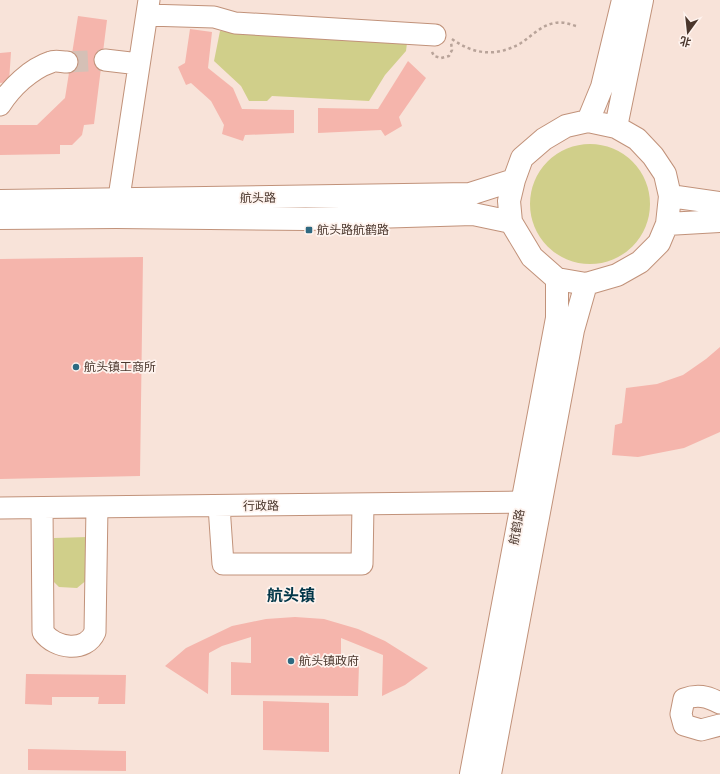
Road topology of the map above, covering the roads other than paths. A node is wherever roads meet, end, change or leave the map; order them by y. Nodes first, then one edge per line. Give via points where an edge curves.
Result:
1 (148, 7) edge
2 (630, 10) edge
3 (443, 37) road end
4 (105, 60) tunnel mouth
5 (66, 62) tunnel mouth
6 (139, 64) junction
7 (0, 105) edge
8 (588, 121) junction
9 (616, 127) junction
10 (514, 180) junction
11 (670, 196) junction
12 (0, 201) edge
13 (720, 203) edge
14 (118, 208) junction
15 (0, 218) edge
16 (720, 221) edge
17 (511, 222) junction
18 (667, 224) junction
19 (557, 279) junction
20 (586, 284) junction
21 (522, 502) junction
22 (363, 505) junction
23 (219, 506) junction
24 (97, 507) junction
25 (0, 508) edge
26 (42, 508) junction
27 (720, 703) edge
28 (720, 725) edge
29 (471, 774) edge
30 (490, 774) edge

1 - 3 street via 214,17 235,23
1 - 6 street
2 - 8 main road
2 - 9 main road
4 - 6 street
5 - 7 street via 51,61 32,73 18,83
6 - 14 street
8 - 9 main road
8 - 10 main road via 566,126 544,139 522,158
9 - 11 main road via 637,139 653,156 666,174
10 - 14 main road, 航头路 via 470,194
10 - 17 main road via 509,201
11 - 13 main road
11 - 18 main road
12 - 14 main road, 航头路
14 - 15 main road, 航头路
14 - 17 main road, 航头路 via 306,219 473,214
16 - 18 main road
17 - 19 main road via 532,257
18 - 20 main road via 659,243 640,262 618,275
19 - 20 main road
19 - 21 main road, 航鹤路 via 557,318
20 - 30 main road, 航鹤路 via 573,330
21 - 22 street, 行政路
21 - 29 main road, 航鹤路
22 - 23 street, 行政路
22 - 23 street via 362,564 223,564
23 - 24 street, 行政路
24 - 26 street, 行政路
24 - 26 street via 95,632 92,638 79,646 59,644 48,639 43,632
25 - 26 street, 行政路
27 - 28 street via 710,698 694,696 684,699 681,714 684,725 701,730

